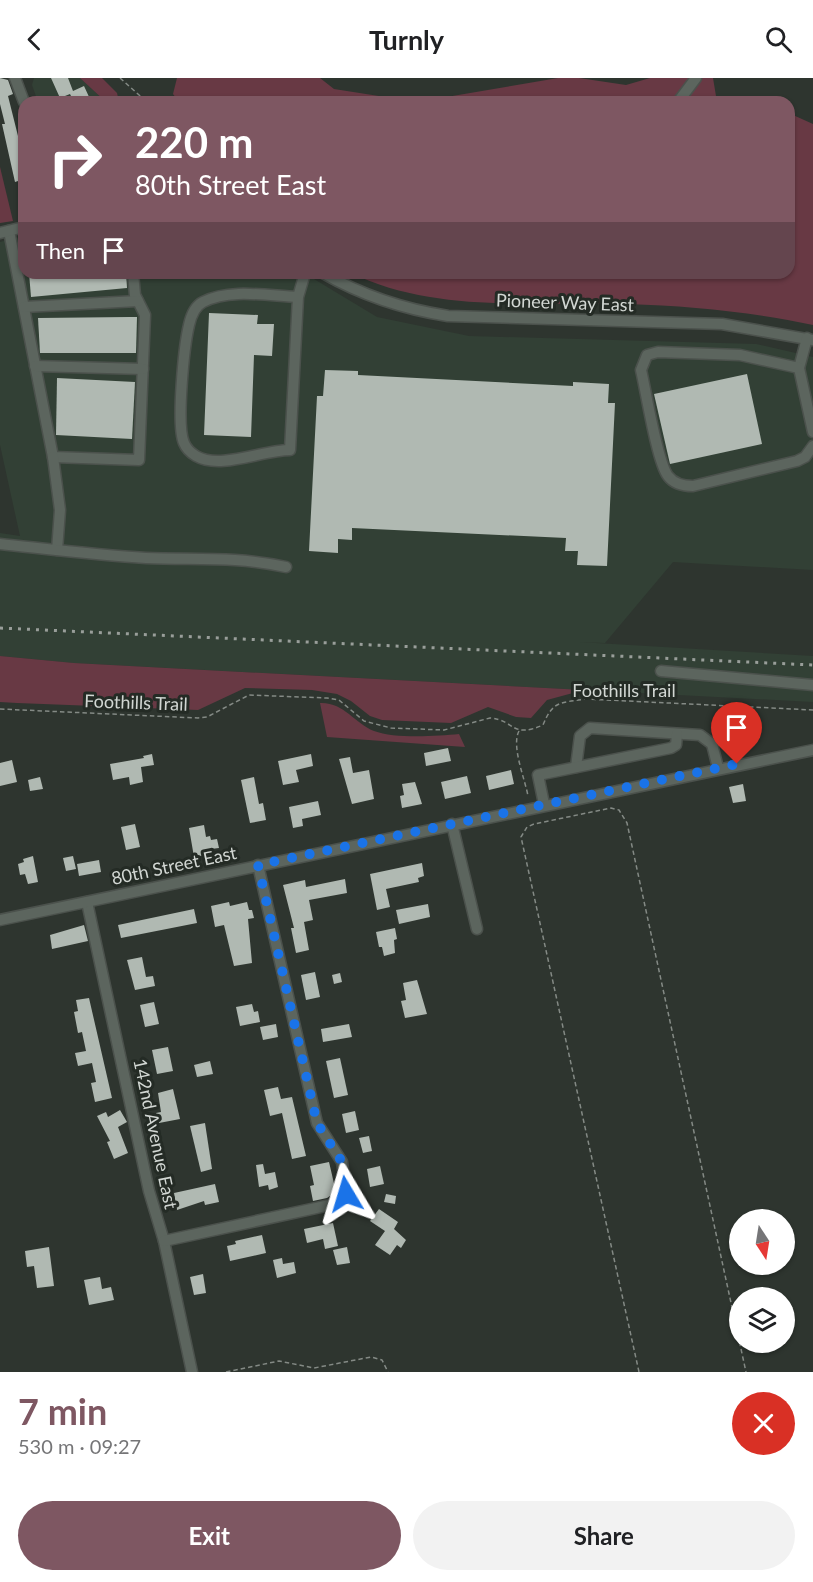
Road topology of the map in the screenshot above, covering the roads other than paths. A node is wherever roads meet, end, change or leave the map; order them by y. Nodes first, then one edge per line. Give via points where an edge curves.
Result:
1 (15, 78) edge
2 (696, 78) edge
3 (22, 96) edge
4 (682, 96) edge
5 (4, 232) edge
6 (18, 256) edge
7 (21, 279) edge
8 (135, 279) edge
9 (304, 279) edge
10 (334, 279) edge
11 (298, 297) junction
12 (138, 301) junction
13 (24, 307) junction
14 (810, 339) edge
15 (35, 366) junction
16 (799, 368) junction
17 (143, 369) junction
18 (813, 432) edge
19 (813, 446) edge
20 (52, 457) junction
21 (0, 544) edge
22 (57, 550) junction
23 (286, 567) dead end
24 (661, 671) dead end
25 (813, 685) edge
26 (677, 734) junction
27 (813, 750) edge
28 (576, 767) junction
29 (718, 768) junction
30 (544, 804) junction
31 (452, 824) junction
32 (258, 865) junction
33 (87, 902) junction
34 (0, 920) edge
35 (477, 929) dead end
36 (164, 1241) junction
37 (192, 1372) edge

1 - 3 street
2 - 4 street
5 - 6 street
7 - 13 street
8 - 12 street
9 - 11 street
10 - 14 street, Pioneer Way East via 370,298 448,316 722,324
11 - 11 street via 290,450 271,450 233,460 197,457 183,443 181,429 184,357 194,311 201,303 218,297
12 - 13 street
12 - 17 street via 145,315
13 - 15 street
14 - 16 street
15 - 17 street
15 - 20 street
16 - 18 street
16 - 19 street via 740,355 658,352 647,355 642,370 663,466 672,481 682,486 797,461
17 - 20 street via 138,460
20 - 22 street via 60,510
21 - 22 street
22 - 23 street via 175,559 218,557
24 - 25 street
26 - 28 street via 676,745 671,748
26 - 28 street via 586,730 580,736
26 - 29 street via 700,735 710,740
27 - 29 street, 80th Street East
28 - 30 street via 538,775
29 - 30 street, 80th Street East
30 - 31 street, 80th Street East
31 - 32 street, 80th Street East
31 - 35 street
32 - 33 street, 80th Street East
32 - 36 street via 317,1123 342,1162 347,1191 330,1205
33 - 34 street, 80th Street East
33 - 36 street, 142nd Avenue East
36 - 37 street, 142nd Avenue East

